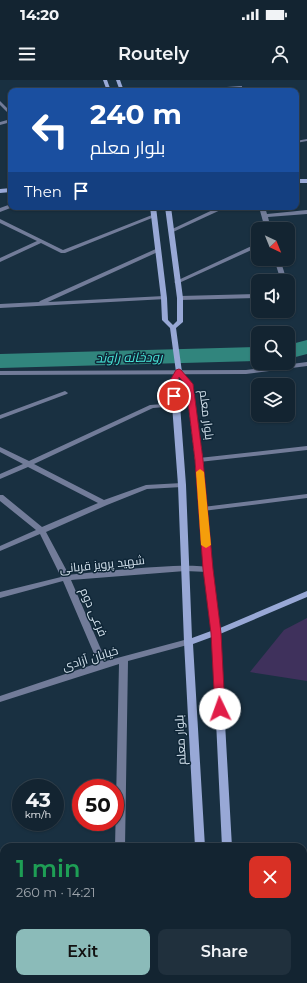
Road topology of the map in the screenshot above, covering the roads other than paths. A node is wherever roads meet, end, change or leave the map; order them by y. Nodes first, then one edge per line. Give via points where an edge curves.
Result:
1 (0, 102) edge
2 (8, 111) edge
3 (153, 210) edge
4 (168, 210) edge
5 (217, 210) edge
6 (263, 210) edge
7 (307, 212) edge
8 (154, 216) junction
9 (265, 216) junction
10 (0, 221) edge
11 (266, 222) edge
12 (170, 231) junction
13 (42, 241) junction
14 (251, 248) edge
15 (158, 250) junction
16 (0, 260) edge
17 (177, 282) junction
18 (251, 296) edge
19 (164, 298) junction
20 (180, 298) junction
21 (38, 304) junction
22 (0, 306) edge
23 (173, 328) junction
24 (307, 364) edge
25 (179, 372) junction
26 (0, 373) edge
27 (65, 393) dead end
28 (176, 405) junction
29 (0, 417) edge
30 (307, 448) edge
31 (0, 449) edge
32 (199, 460) junction
33 (28, 464) junction
34 (0, 477) edge
35 (182, 485) junction
36 (307, 496) edge
37 (0, 497) edge
38 (104, 503) junction
39 (203, 509) junction
40 (42, 531) junction
41 (0, 549) edge
42 (185, 568) junction
43 (208, 569) junction
44 (66, 578) junction
45 (307, 594) edge
46 (0, 595) edge
47 (216, 633) junction
48 (188, 642) junction
49 (124, 660) junction
50 (103, 665) junction
51 (0, 699) edge
52 (120, 843) edge
53 (200, 843) edge
54 (227, 843) edge

1 - 2 street
3 - 8 main road
4 - 12 main road
5 - 12 street
6 - 9 street
7 - 9 street
8 - 13 street via 63,252
8 - 15 main road
9 - 11 street
10 - 13 street
12 - 17 main road
13 - 16 street
14 - 17 street
15 - 19 main road
15 - 21 street
17 - 20 main road
18 - 20 street
19 - 21 street
19 - 23 main road via 165,320
20 - 23 main road via 180,322
21 - 22 street
23 - 25 main road
24 - 25 street via 246,372
25 - 26 street
25 - 28 main road, بلوار معلم via 171,386
25 - 32 main road, بلوار معلم via 190,384
27 - 29 street
28 - 33 street via 152,406
28 - 35 main road, بلوار معلم
30 - 32 street
31 - 33 street
32 - 39 main road, بلوار معلم
33 - 34 street
33 - 38 street
35 - 38 street via 146,487
35 - 42 main road, بلوار معلم
36 - 39 street
37 - 40 street, فرعی دوم
38 - 40 street
39 - 43 main road, بلوار معلم
40 - 41 street
40 - 44 street, فرعی دوم
42 - 43 street, شهید پرویز قربانی
42 - 44 street, شهید پرویز قربانی
42 - 48 main road, بلوار معلم
43 - 47 main road, بلوار معلم
44 - 46 street, شهید پرویز قربانی
44 - 50 street, فرعی دوم
45 - 47 main road
47 - 48 main road
47 - 54 main road, بلوار معلم
48 - 49 street, خیابان آزادی
48 - 53 main road, بلوار معلم
49 - 50 street, خیابان آزادی
49 - 52 street
50 - 51 street, خیابان آزادی

